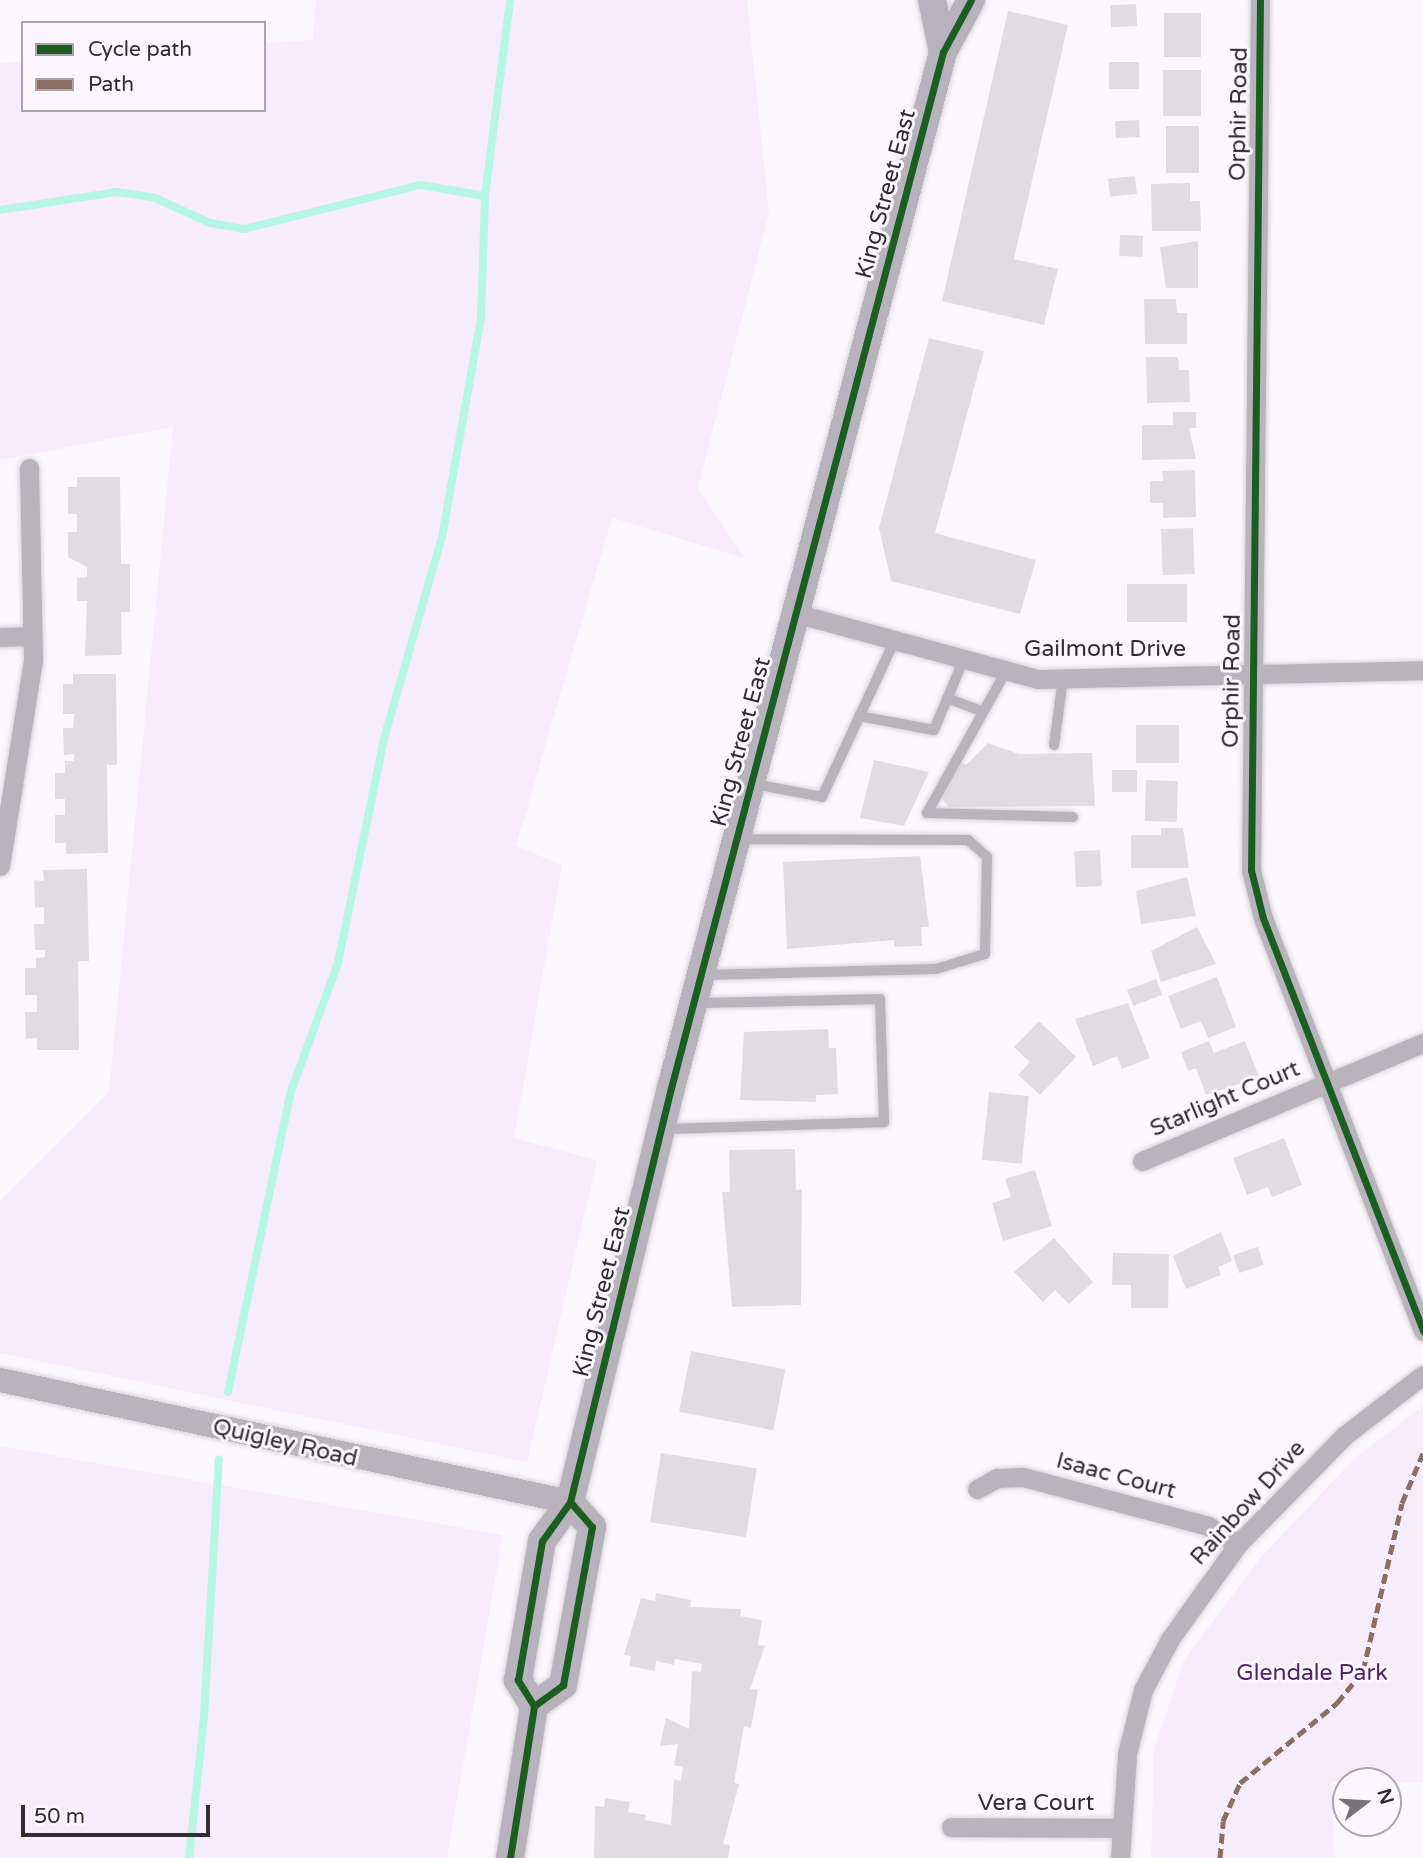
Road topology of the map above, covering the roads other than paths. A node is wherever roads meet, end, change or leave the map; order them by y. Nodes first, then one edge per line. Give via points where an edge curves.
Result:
1 (932, 0) edge
2 (971, 0) edge
3 (1260, 0) edge
4 (943, 52) junction
5 (29, 468) dead end
6 (795, 613) junction
7 (30, 636) junction
8 (0, 637) edge
9 (894, 642) junction
10 (963, 661) junction
11 (1423, 670) edge
12 (1252, 671) junction
13 (1005, 673) junction
14 (1063, 678) junction
15 (947, 698) junction
16 (981, 711) junction
17 (859, 716) junction
18 (1054, 745) dead end
19 (750, 783) junction
20 (1073, 817) dead end
21 (736, 839) junction
22 (0, 866) edge
23 (700, 975) junction
24 (693, 1004) junction
25 (1423, 1043) edge
26 (1326, 1082) junction
27 (662, 1129) junction
28 (1142, 1161) dead end
29 (1423, 1331) edge
30 (1423, 1375) edge
31 (0, 1380) edge
32 (977, 1489) dead end
33 (570, 1502) junction
34 (1238, 1544) junction
35 (534, 1706) junction
36 (951, 1827) dead end
37 (1121, 1828) junction
38 (510, 1858) edge
39 (1120, 1858) edge

1 - 4 main road, King Street East
2 - 4 main road, King Street East
3 - 12 street, Orphir Road
4 - 6 main road, King Street East
5 - 7 street
6 - 9 street, Gailmont Drive
6 - 19 main road, King Street East
7 - 8 street
7 - 22 street via 29,712
9 - 10 street, Gailmont Drive
9 - 17 lane
10 - 13 street, Gailmont Drive
10 - 15 lane
11 - 12 street, Gailmont Drive
12 - 14 street, Gailmont Drive
12 - 26 street, Orphir Road via 1251,870
13 - 14 street, Gailmont Drive
13 - 16 lane
14 - 18 lane
15 - 16 lane
15 - 17 lane via 934,730
16 - 20 lane via 927,814
17 - 19 lane via 822,797
19 - 21 main road, King Street East
21 - 23 main road, King Street East
21 - 23 lane via 968,840 987,857 985,954 936,969
23 - 24 main road, King Street East
24 - 27 main road, King Street East
24 - 27 lane via 880,999 884,1122
25 - 26 street, Starlight Court
26 - 28 street, Starlight Court
26 - 29 street, Orphir Road
27 - 33 main road, King Street East
30 - 34 street, Rainbow Drive via 1344,1436
31 - 33 street, Quigley Road
32 - 34 street, Isaac Court via 997,1478 1023,1477 1208,1526
33 - 35 main road, King Street East via 542,1541 518,1680
33 - 35 main road via 593,1527 563,1685
34 - 37 street, Rainbow Drive via 1143,1690 1127,1754
35 - 38 main road
36 - 37 street, Vera Court
37 - 39 street, Rainbow Drive

